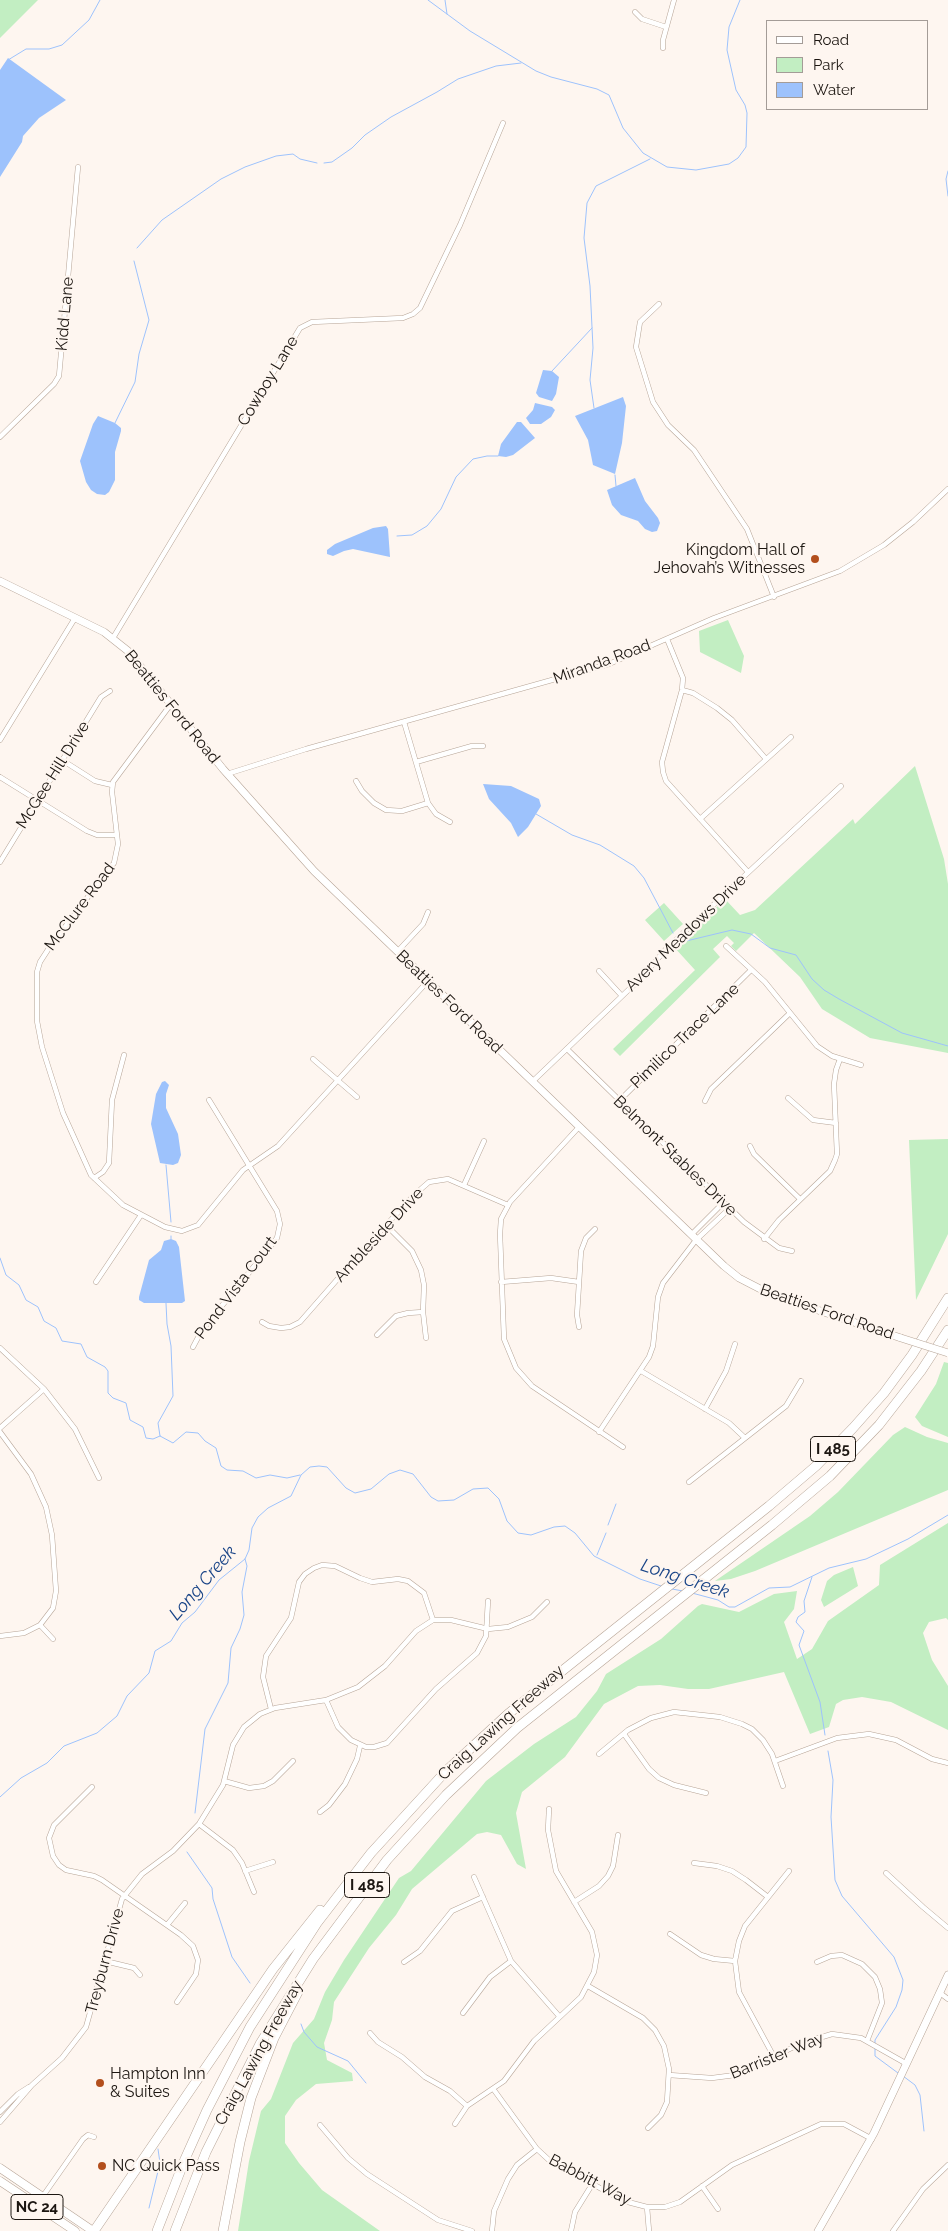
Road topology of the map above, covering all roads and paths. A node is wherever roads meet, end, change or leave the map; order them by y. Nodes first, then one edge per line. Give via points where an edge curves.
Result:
1 (674, 0) edge
2 (635, 12) dead end
3 (666, 27) junction
4 (664, 48) dead end
5 (503, 123) dead end
6 (78, 167) dead end
7 (659, 304) dead end
8 (0, 437) edge
9 (948, 489) edge
10 (0, 581) edge
11 (774, 597) junction
12 (75, 617) junction
13 (113, 638) junction
14 (666, 639) junction
15 (682, 690) junction
16 (110, 691) dead end
17 (171, 704) junction
18 (404, 722) junction
19 (791, 737) dead end
20 (0, 740) edge
21 (483, 746) dead end
22 (766, 759) junction
23 (62, 760) junction
24 (416, 762) junction
25 (227, 774) junction
26 (0, 777) edge
27 (356, 781) dead end
28 (112, 786) junction
29 (841, 786) dead end
30 (38, 800) junction
31 (428, 803) junction
32 (700, 818) junction
33 (450, 822) dead end
34 (117, 835) junction
35 (0, 862) edge
36 (748, 872) junction
37 (428, 912) dead end
38 (726, 946) dead end
39 (398, 952) junction
40 (751, 970) junction
41 (599, 971) dead end
42 (428, 981) junction
43 (622, 996) junction
44 (790, 1013) junction
45 (567, 1050) junction
46 (124, 1055) dead end
47 (313, 1059) dead end
48 (840, 1059) junction
49 (861, 1066) dead end
50 (338, 1081) junction
51 (532, 1082) junction
52 (357, 1097) dead end
53 (788, 1098) dead end
54 (209, 1100) dead end
55 (619, 1101) junction
56 (705, 1101) dead end
57 (836, 1123) junction
58 (579, 1127) junction
59 (484, 1140) dead end
60 (750, 1146) dead end
61 (250, 1164) junction
62 (94, 1178) junction
63 (464, 1185) junction
64 (800, 1199) junction
65 (723, 1203) junction
66 (508, 1205) junction
67 (729, 1209) junction
68 (141, 1215) junction
69 (386, 1225) junction
70 (596, 1229) dead end
71 (693, 1238) junction
72 (764, 1239) junction
73 (792, 1251) dead end
74 (96, 1282) dead end
75 (501, 1282) junction
76 (579, 1282) junction
77 (948, 1298) edge
78 (423, 1312) junction
79 (262, 1322) dead end
80 (579, 1327) dead end
81 (948, 1330) edge
82 (376, 1335) dead end
83 (426, 1338) dead end
84 (735, 1344) dead end
85 (193, 1347) dead end
86 (0, 1348) edge
87 (948, 1353) edge
88 (641, 1371) junction
89 (801, 1381) dead end
90 (44, 1389) junction
91 (705, 1409) junction
92 (0, 1430) edge
93 (599, 1432) junction
94 (745, 1438) junction
95 (623, 1448) dead end
96 (99, 1478) dead end
97 (689, 1482) dead end
98 (488, 1601) dead end
99 (547, 1602) dead end
100 (433, 1620) junction
101 (40, 1624) junction
102 (488, 1629) junction
103 (0, 1636) edge
104 (53, 1640) dead end
105 (326, 1700) junction
106 (271, 1709) junction
107 (624, 1734) junction
108 (360, 1746) junction
109 (599, 1754) dead end
110 (775, 1761) junction
111 (293, 1762) dead end
112 (948, 1763) edge
113 (224, 1781) junction
114 (784, 1786) dead end
115 (92, 1787) dead end
116 (706, 1793) dead end
117 (549, 1809) dead end
118 (320, 1812) dead end
119 (199, 1824) junction
120 (618, 1836) dead end
121 (273, 1862) dead end
122 (694, 1863) dead end
123 (245, 1871) junction
124 (790, 1871) dead end
125 (886, 1873) dead end
126 (474, 1876) dead end
127 (350, 1880) junction
128 (254, 1892) dead end
129 (124, 1895) junction
130 (483, 1897) junction
131 (768, 1898) junction
132 (574, 1902) junction
133 (185, 1904) dead end
134 (167, 1925) junction
135 (948, 1928) edge
136 (670, 1934) dead end
137 (328, 1937) junction
138 (105, 1961) junction
139 (511, 1961) junction
140 (735, 1961) junction
141 (404, 1962) dead end
142 (816, 1962) dead end
143 (140, 1974) dead end
144 (948, 1975) edge
145 (588, 1986) junction
146 (940, 1993) junction
147 (948, 1998) edge
148 (177, 2002) dead end
149 (463, 2013) dead end
150 (559, 2016) junction
151 (370, 2033) dead end
152 (867, 2041) junction
153 (774, 2057) junction
154 (908, 2064) junction
155 (669, 2075) junction
156 (32, 2086) junction
157 (494, 2090) junction
158 (467, 2106) junction
159 (0, 2112) edge
160 (0, 2122) edge
161 (455, 2124) dead end
162 (320, 2125) dead end
163 (648, 2128) dead end
164 (94, 2136) dead end
165 (872, 2139) junction
166 (537, 2149) junction
167 (948, 2165) edge
168 (0, 2168) edge
169 (0, 2181) edge
170 (593, 2183) junction
171 (702, 2186) junction
172 (43, 2196) junction
173 (647, 2207) junction
174 (718, 2209) dead end
175 (820, 2230) edge
176 (75, 2231) edge
177 (93, 2231) edge
178 (157, 2231) edge
179 (175, 2231) edge
180 (223, 2231) edge
181 (472, 2231) edge
182 (492, 2231) edge
183 (571, 2231) edge
184 (648, 2231) edge
185 (893, 2231) edge

1 - 3 street
2 - 3 street via 642,19
3 - 4 street
5 - 13 street, Cowboy Lane via 460,225 420,308 403,318 312,322 300,328
6 - 8 street, Kidd Lane via 60,371 54,384
7 - 11 street via 640,322 636,347 653,402 668,425 694,450 747,529
9 - 11 street, Miranda Road via 867,557
10 - 12 main road, Beatties Ford Road
11 - 14 street, Miranda Road
12 - 13 main road, Beatties Ford Road
12 - 20 street
13 - 17 main road, Beatties Ford Road
14 - 15 street via 680,667
14 - 18 street, Miranda Road via 594,668
15 - 22 street via 693,693 732,720
15 - 32 street via 662,762 663,772 666,781
16 - 23 street, McGee Hill Drive via 101,697
17 - 25 main road, Beatties Ford Road
17 - 28 street via 127,760
18 - 24 street
18 - 25 street, Miranda Road
19 - 22 street
21 - 24 street via 472,746
22 - 32 street
23 - 28 street via 95,781
23 - 30 street, McGee Hill Drive
24 - 31 street
25 - 39 main road, Beatties Ford Road via 314,871
26 - 30 street
27 - 31 street via 362,791 383,809 402,811
28 - 34 street, McClure Road
29 - 36 street, Avery Meadows Drive
30 - 34 street via 93,834
30 - 35 street, McGee Hill Drive
31 - 33 street via 436,814
32 - 36 street
34 - 62 street, McClure Road via 118,853 114,863 50,946 37,972 38,1022 49,1072 66,1121
36 - 43 street, Avery Meadows Drive via 666,949
37 - 39 street via 423,924
38 - 40 street
39 - 42 main road, Beatties Ford Road
40 - 44 street
40 - 55 street, Pimilico Trace Lane
41 - 43 street
42 - 50 street, McClure Road
42 - 51 main road, Beatties Ford Road
43 - 45 street, Avery Meadows Drive
44 - 48 street via 817,1046
44 - 56 street via 711,1089
45 - 51 street, Avery Meadows Drive
45 - 55 street, Belmont Stables Drive
46 - 62 street via 112,1100 108,1163
47 - 50 street
48 - 49 street
48 - 57 street via 834,1084
50 - 52 street
50 - 61 street, McClure Road via 278,1146
51 - 58 main road, Beatties Ford Road
53 - 57 street via 813,1120
54 - 61 street, Pond Vista Court
55 - 65 street, Belmont Stables Drive
57 - 64 street via 837,1154 830,1171
58 - 66 street
58 - 71 main road, Beatties Ford Road
59 - 63 street
60 - 64 street via 754,1154
61 - 68 street, McClure Road via 205,1218 192,1228 169,1229
61 - 85 street, Pond Vista Court via 280,1217 279,1231 270,1248 202,1330
62 - 68 street, McClure Road via 112,1197
63 - 66 street, Ambleside Drive
63 - 69 street, Ambleside Drive via 444,1178 429,1182
64 - 72 street
65 - 67 street, Belmont Stables Drive
65 - 71 street
66 - 75 street via 500,1228
67 - 71 street
67 - 72 street, Belmont Stables Drive
68 - 74 street
69 - 78 street via 409,1246 418,1260 424,1285
69 - 79 street, Ambleside Drive via 300,1322 281,1328
70 - 76 street via 586,1238 581,1251
71 - 87 main road, Beatties Ford Road, bridge via 724,1266 762,1290
71 - 88 street via 661,1288 652,1346
72 - 73 street, Belmont Stables Drive
75 - 76 street via 551,1278
75 - 93 street via 504,1339 516,1368 536,1390
76 - 80 street
77 - 127 highway, Craig Lawing Freeway / I 485 via 898,1375 853,1428 790,1489 533,1692 465,1752 402,1818
78 - 82 street via 396,1316
78 - 83 street
81 - 137 highway, Craig Lawing Freeway / I 485 via 901,1398 856,1450 805,1498 554,1697 467,1774 387,1860
84 - 91 street via 726,1372
86 - 90 street
88 - 91 street
88 - 93 street
89 - 94 street via 786,1406
90 - 92 street
90 - 96 street via 78,1434
91 - 94 street
92 - 101 street via 32,1474 48,1515 56,1591 52,1608
93 - 95 street
94 - 97 street
98 - 102 street
99 - 102 street via 532,1617 518,1624
100 - 102 street via 451,1620
100 - 105 street, Treyburn Drive via 416,1631 368,1681
100 - 106 street via 424,1593 408,1581 372,1582 335,1566 314,1568 299,1582 291,1618 273,1643 265,1662 263,1677
101 - 103 street via 24,1633
101 - 104 street
102 - 108 street via 477,1653 432,1694 393,1738 381,1746
105 - 106 street, Treyburn Drive
105 - 108 street via 338,1727
106 - 113 street, Treyburn Drive via 255,1717 239,1733 230,1752
107 - 109 street
107 - 110 street via 641,1722 674,1712 720,1716 752,1729 767,1745
107 - 116 street via 659,1778
108 - 118 street via 345,1784
110 - 112 street via 838,1738 869,1734 896,1740 932,1759
110 - 114 street
111 - 113 street via 264,1786 249,1788
113 - 119 street, Treyburn Drive
115 - 129 street via 54,1825 49,1838 51,1850 56,1862 66,1870 98,1877
117 - 132 street via 548,1830 556,1871
119 - 123 street via 229,1846
119 - 129 street, Treyburn Drive via 173,1851 142,1874
120 - 132 street via 608,1876
121 - 123 street
122 - 131 street via 732,1871
123 - 128 street
124 - 131 street
125 - 135 street
126 - 130 street
127 - 177 highway via 322,1907 274,1969
127 - 178 highway, Craig Lawing Freeway / I 485 via 294,1956 250,2027 185,2158
129 - 134 street
129 - 138 street, Treyburn Drive
130 - 139 street
130 - 141 street via 452,1911 420,1951
131 - 140 street via 745,1926
132 - 145 street via 590,1927 596,1948 594,1972
133 - 134 street
134 - 148 street via 190,1942 198,1960 194,1978
136 - 140 street via 706,1958
137 - 179 highway, Craig Lawing Freeway / I 485 via 295,1985 245,2071 206,2152
137 - 180 highway via 287,2012 258,2077 240,2142
138 - 143 street via 134,1968
138 - 156 street, Treyburn Drive via 86,2027 62,2058
139 - 149 street via 490,1977
139 - 150 street
140 - 153 street via 739,1992
142 - 152 street via 831,1956 847,1957 862,1964 875,1977 882,2003
144 - 146 main road
145 - 150 street via 581,1997
145 - 155 street via 650,2024 664,2046
146 - 147 street
146 - 154 main road
150 - 157 street
151 - 158 street
152 - 153 street, Barrister Way via 850,2035 827,2035
152 - 154 street, Barrister Way
153 - 155 street, Barrister Way via 728,2077
154 - 165 main road
155 - 163 street via 666,2108
156 - 159 street, Treyburn Drive via 18,2094
156 - 160 street, Treyburn Drive
157 - 158 street
157 - 166 street, Babbitt Way
158 - 161 street
162 - 181 street via 366,2174 438,2220
164 - 172 street via 83,2138
165 - 171 street, Babbitt Way via 844,2124 821,2124 732,2165
165 - 175 main road
166 - 170 street, Babbitt Way via 555,2164
166 - 182 street via 517,2165 508,2179 494,2211
167 - 185 street via 918,2194
168 - 172 main road, NC 24
169 - 176 main road, NC 24
170 - 173 street, Babbitt Way via 624,2201
170 - 183 street via 574,2212
171 - 173 street, Babbitt Way via 674,2205
171 - 174 street
172 - 177 main road, NC 24
173 - 184 street

